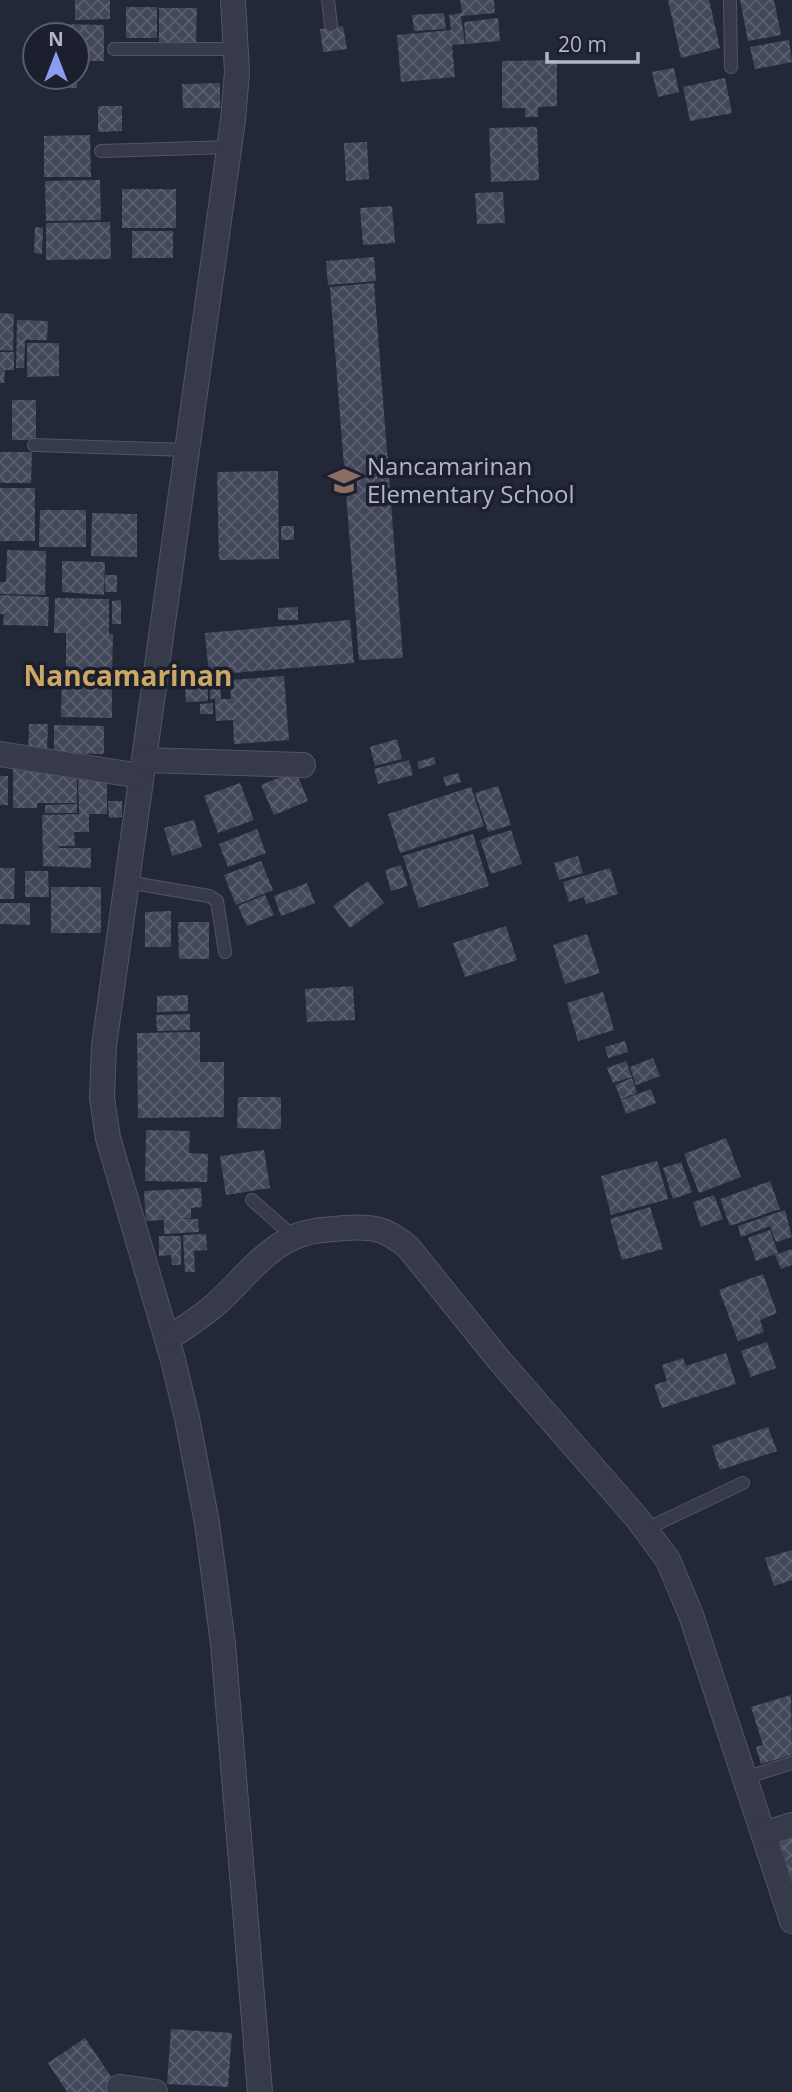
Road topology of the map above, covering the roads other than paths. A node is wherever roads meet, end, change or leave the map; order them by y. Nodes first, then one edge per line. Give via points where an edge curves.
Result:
1 (328, 0) edge
2 (730, 0) edge
3 (237, 1) edge
4 (331, 25) dead end
5 (114, 49) dead end
6 (236, 49) junction
7 (731, 67) dead end
8 (230, 148) junction
9 (101, 152) dead end
10 (34, 445) dead end
11 (187, 450) junction
12 (0, 754) edge
13 (303, 765) dead end
14 (143, 768) junction
15 (127, 883) junction
16 (225, 952) dead end
17 (252, 1200) dead end
18 (294, 1237) junction
19 (167, 1339) junction
20 (743, 1483) dead end
21 (646, 1529) junction
22 (792, 1763) edge
23 (745, 1778) junction
24 (792, 1825) edge
25 (764, 1834) junction
26 (792, 1921) edge
27 (120, 2087) dead end
28 (155, 2092) edge
29 (260, 2092) edge

1 - 4 lane
2 - 7 lane
3 - 6 street
5 - 6 lane
6 - 8 street
8 - 9 lane
8 - 11 street
10 - 11 lane
11 - 14 street
12 - 14 street
13 - 14 street
14 - 15 street
15 - 16 lane via 217,901
15 - 19 street via 104,1046 102,1098 108,1138
17 - 18 lane
18 - 19 street via 279,1244 215,1305
18 - 21 street via 309,1231 364,1227 393,1234
19 - 29 street via 207,1523 223,1644
20 - 21 lane
21 - 23 street via 676,1576
22 - 23 lane
23 - 25 street
24 - 25 street
25 - 26 street
27 - 28 street

